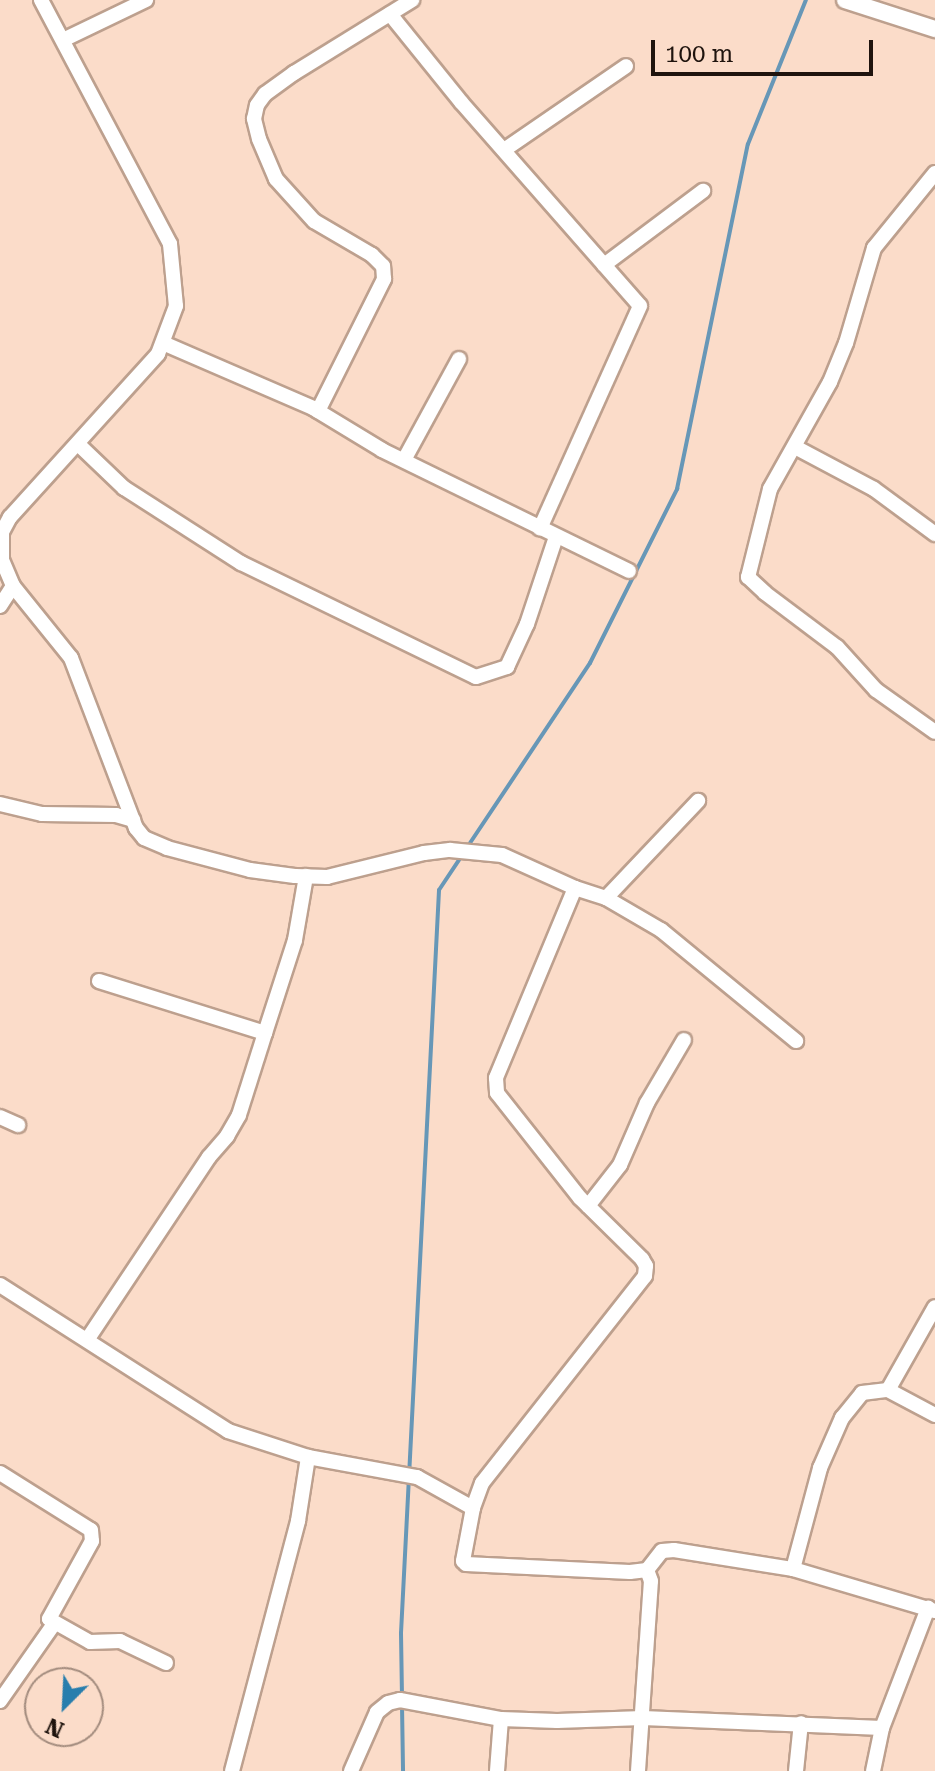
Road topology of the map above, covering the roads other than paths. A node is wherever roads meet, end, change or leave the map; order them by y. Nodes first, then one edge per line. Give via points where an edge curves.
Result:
1 (41, 0) edge
2 (146, 0) edge
3 (412, 0) edge
4 (845, 0) edge
5 (390, 14) junction
6 (935, 29) edge
7 (65, 39) junction
8 (626, 66) dead end
9 (504, 150) junction
10 (935, 173) edge
11 (703, 191) dead end
12 (604, 265) junction
13 (163, 343) junction
14 (459, 359) dead end
15 (318, 411) junction
16 (78, 444) junction
17 (795, 447) junction
18 (404, 460) junction
19 (540, 529) junction
20 (1, 532) edge
21 (935, 534) edge
22 (556, 537) junction
23 (629, 571) dead end
24 (13, 586) junction
25 (0, 606) edge
26 (935, 732) edge
27 (698, 801) dead end
28 (0, 804) edge
29 (133, 820) junction
30 (306, 876) junction
31 (575, 888) junction
32 (606, 898) junction
33 (99, 981) dead end
34 (265, 1033) junction
35 (684, 1040) dead end
36 (796, 1041) dead end
37 (0, 1117) edge
38 (18, 1125) dead end
39 (588, 1206) junction
40 (0, 1285) edge
41 (935, 1307) edge
42 (87, 1340) junction
43 (888, 1390) junction
44 (935, 1415) edge
45 (308, 1457) junction
46 (0, 1473) edge
47 (473, 1508) junction
48 (793, 1569) junction
49 (647, 1570) junction
50 (932, 1609) edge
51 (54, 1624) junction
52 (166, 1663) dead end
53 (0, 1701) edge
54 (643, 1718) junction
55 (501, 1719) junction
56 (801, 1723) junction
57 (882, 1728) junction
58 (232, 1771) edge
59 (351, 1771) edge
60 (497, 1771) edge
61 (638, 1771) edge
62 (796, 1771) edge
63 (873, 1771) edge

1 - 7 street
2 - 7 street
3 - 5 street
4 - 6 street
5 - 9 street
5 - 15 street via 265,94 254,119 276,179 314,221 383,266 384,279
7 - 13 street via 170,244 176,306
8 - 9 street
9 - 12 street
10 - 17 street via 874,248 846,343
11 - 12 street
12 - 19 street via 640,311
13 - 15 street
13 - 16 street via 136,382
14 - 18 street
15 - 18 street
16 - 20 street
16 - 22 street via 124,488 241,563 476,677 507,667
17 - 21 street via 874,489
17 - 26 street via 770,489 748,577 837,647 876,690
18 - 19 street
19 - 22 street
20 - 24 street via 2,560
22 - 23 street
24 - 25 street
24 - 29 street via 71,658
27 - 32 street
28 - 29 street via 42,814
29 - 30 street via 144,838 167,848 250,870
30 - 31 street via 327,877 450,850 502,855
30 - 34 street via 295,940
31 - 32 street
31 - 39 street via 496,1078 503,1103
32 - 36 street via 695,955
33 - 34 street
34 - 42 street via 227,1136
35 - 39 street via 647,1103 620,1165
37 - 38 street
39 - 47 street via 642,1259 645,1276 482,1483
40 - 42 street
41 - 43 street
42 - 45 street via 228,1431
43 - 44 street
43 - 48 street via 862,1393 842,1418 820,1468
45 - 47 street via 417,1477
45 - 58 street via 298,1521
46 - 51 street via 91,1530 92,1541 50,1612
47 - 49 street via 463,1561 470,1566
48 - 49 street via 674,1550 662,1551
48 - 50 street
49 - 54 street via 651,1581
50 - 57 street
51 - 52 street via 90,1642 120,1641
51 - 53 street
54 - 55 street
54 - 56 street
54 - 61 street
55 - 59 street via 413,1701 388,1703 377,1712
55 - 60 street
56 - 57 street
56 - 62 street
57 - 63 street

